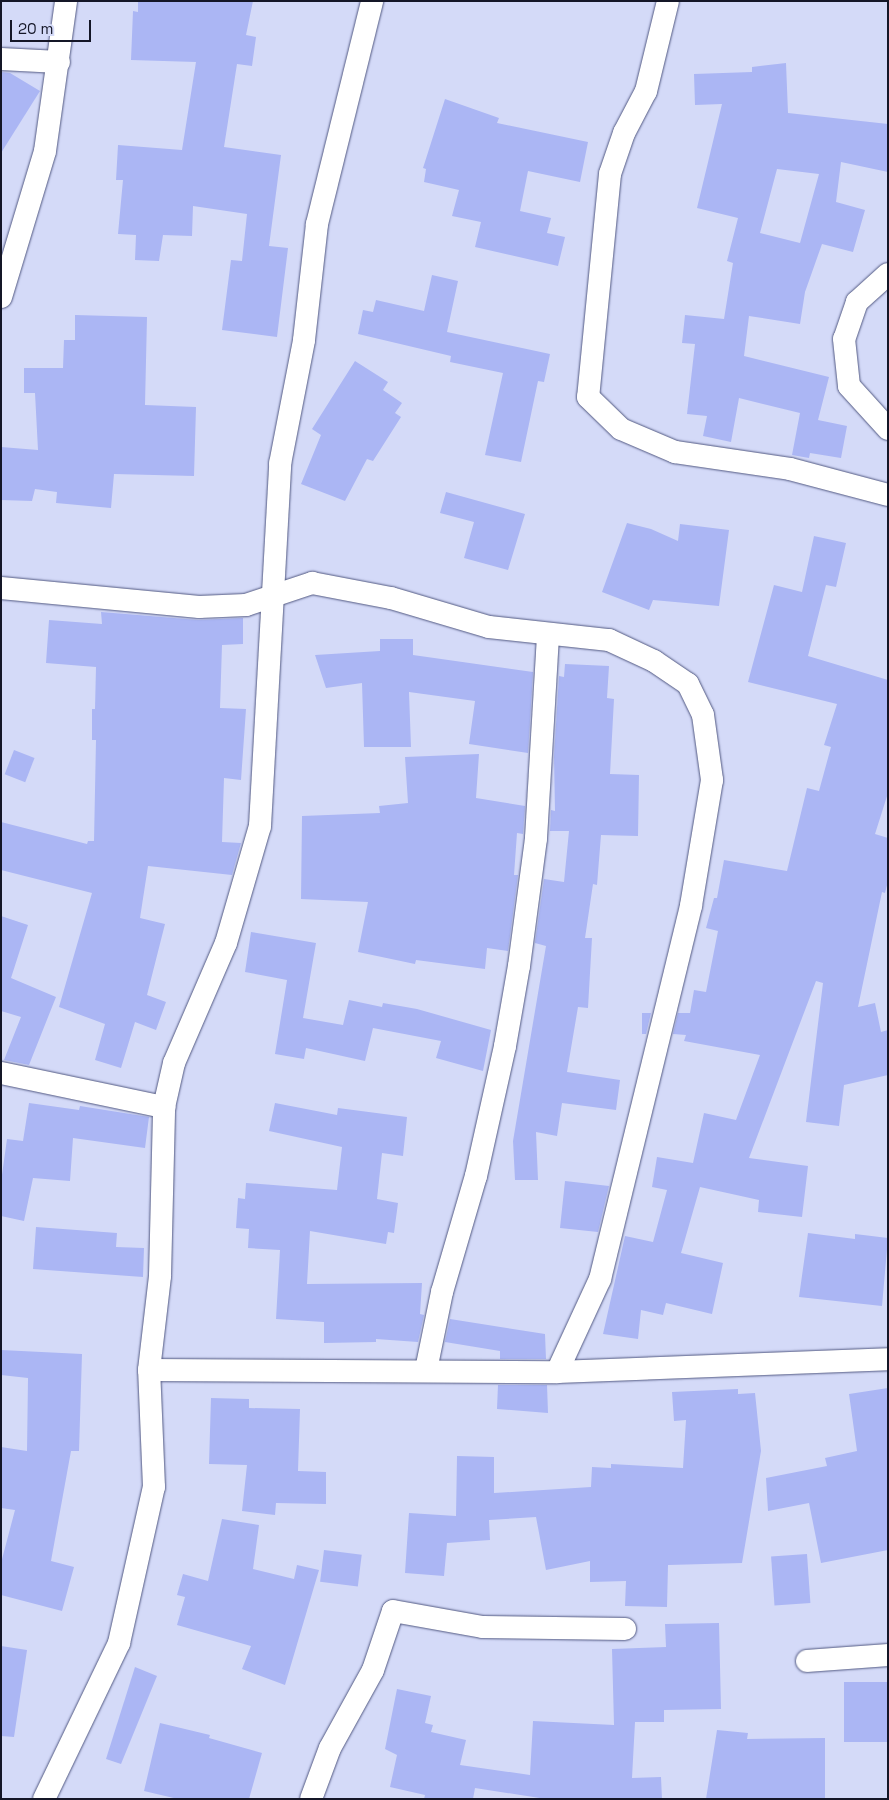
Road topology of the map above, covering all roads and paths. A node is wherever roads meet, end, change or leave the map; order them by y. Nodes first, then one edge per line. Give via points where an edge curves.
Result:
1 (66, 1) edge
2 (372, 1) edge
3 (668, 1) edge
4 (1, 59) edge
5 (59, 62) junction
6 (888, 274) edge
7 (1, 297) edge
8 (888, 429) edge
9 (888, 495) edge
10 (1, 588) edge
11 (275, 598) junction
12 (548, 634) junction
13 (1, 1073) edge
14 (164, 1107) junction
15 (888, 1358) edge
16 (149, 1370) junction
17 (426, 1370) junction
18 (557, 1372) junction
19 (625, 1629) dead end
20 (888, 1655) edge
21 (807, 1661) dead end
22 (44, 1799) edge
23 (311, 1799) edge

1 - 5 street
2 - 11 street via 317,224 304,340 280,464
3 - 9 street via 646,91 624,134 610,174 588,397 621,429 675,452 790,469
4 - 5 street
5 - 7 street via 45,151
6 - 8 street via 857,302 844,339 849,386
10 - 11 street via 198,606 246,605
11 - 12 street via 312,583 391,598 489,627
11 - 14 street via 268,648 260,826 226,943 174,1063
12 - 17 street via 536,838 506,1046 476,1176 442,1292
12 - 18 street via 609,640 654,661 688,684 703,715 712,780 691,906 626,1180 600,1279
13 - 14 street
14 - 16 street via 160,1276
15 - 18 street
16 - 17 street
16 - 22 street via 154,1487 119,1642
17 - 18 street
19 - 23 street via 484,1627 393,1610 374,1670 330,1748
20 - 21 street

